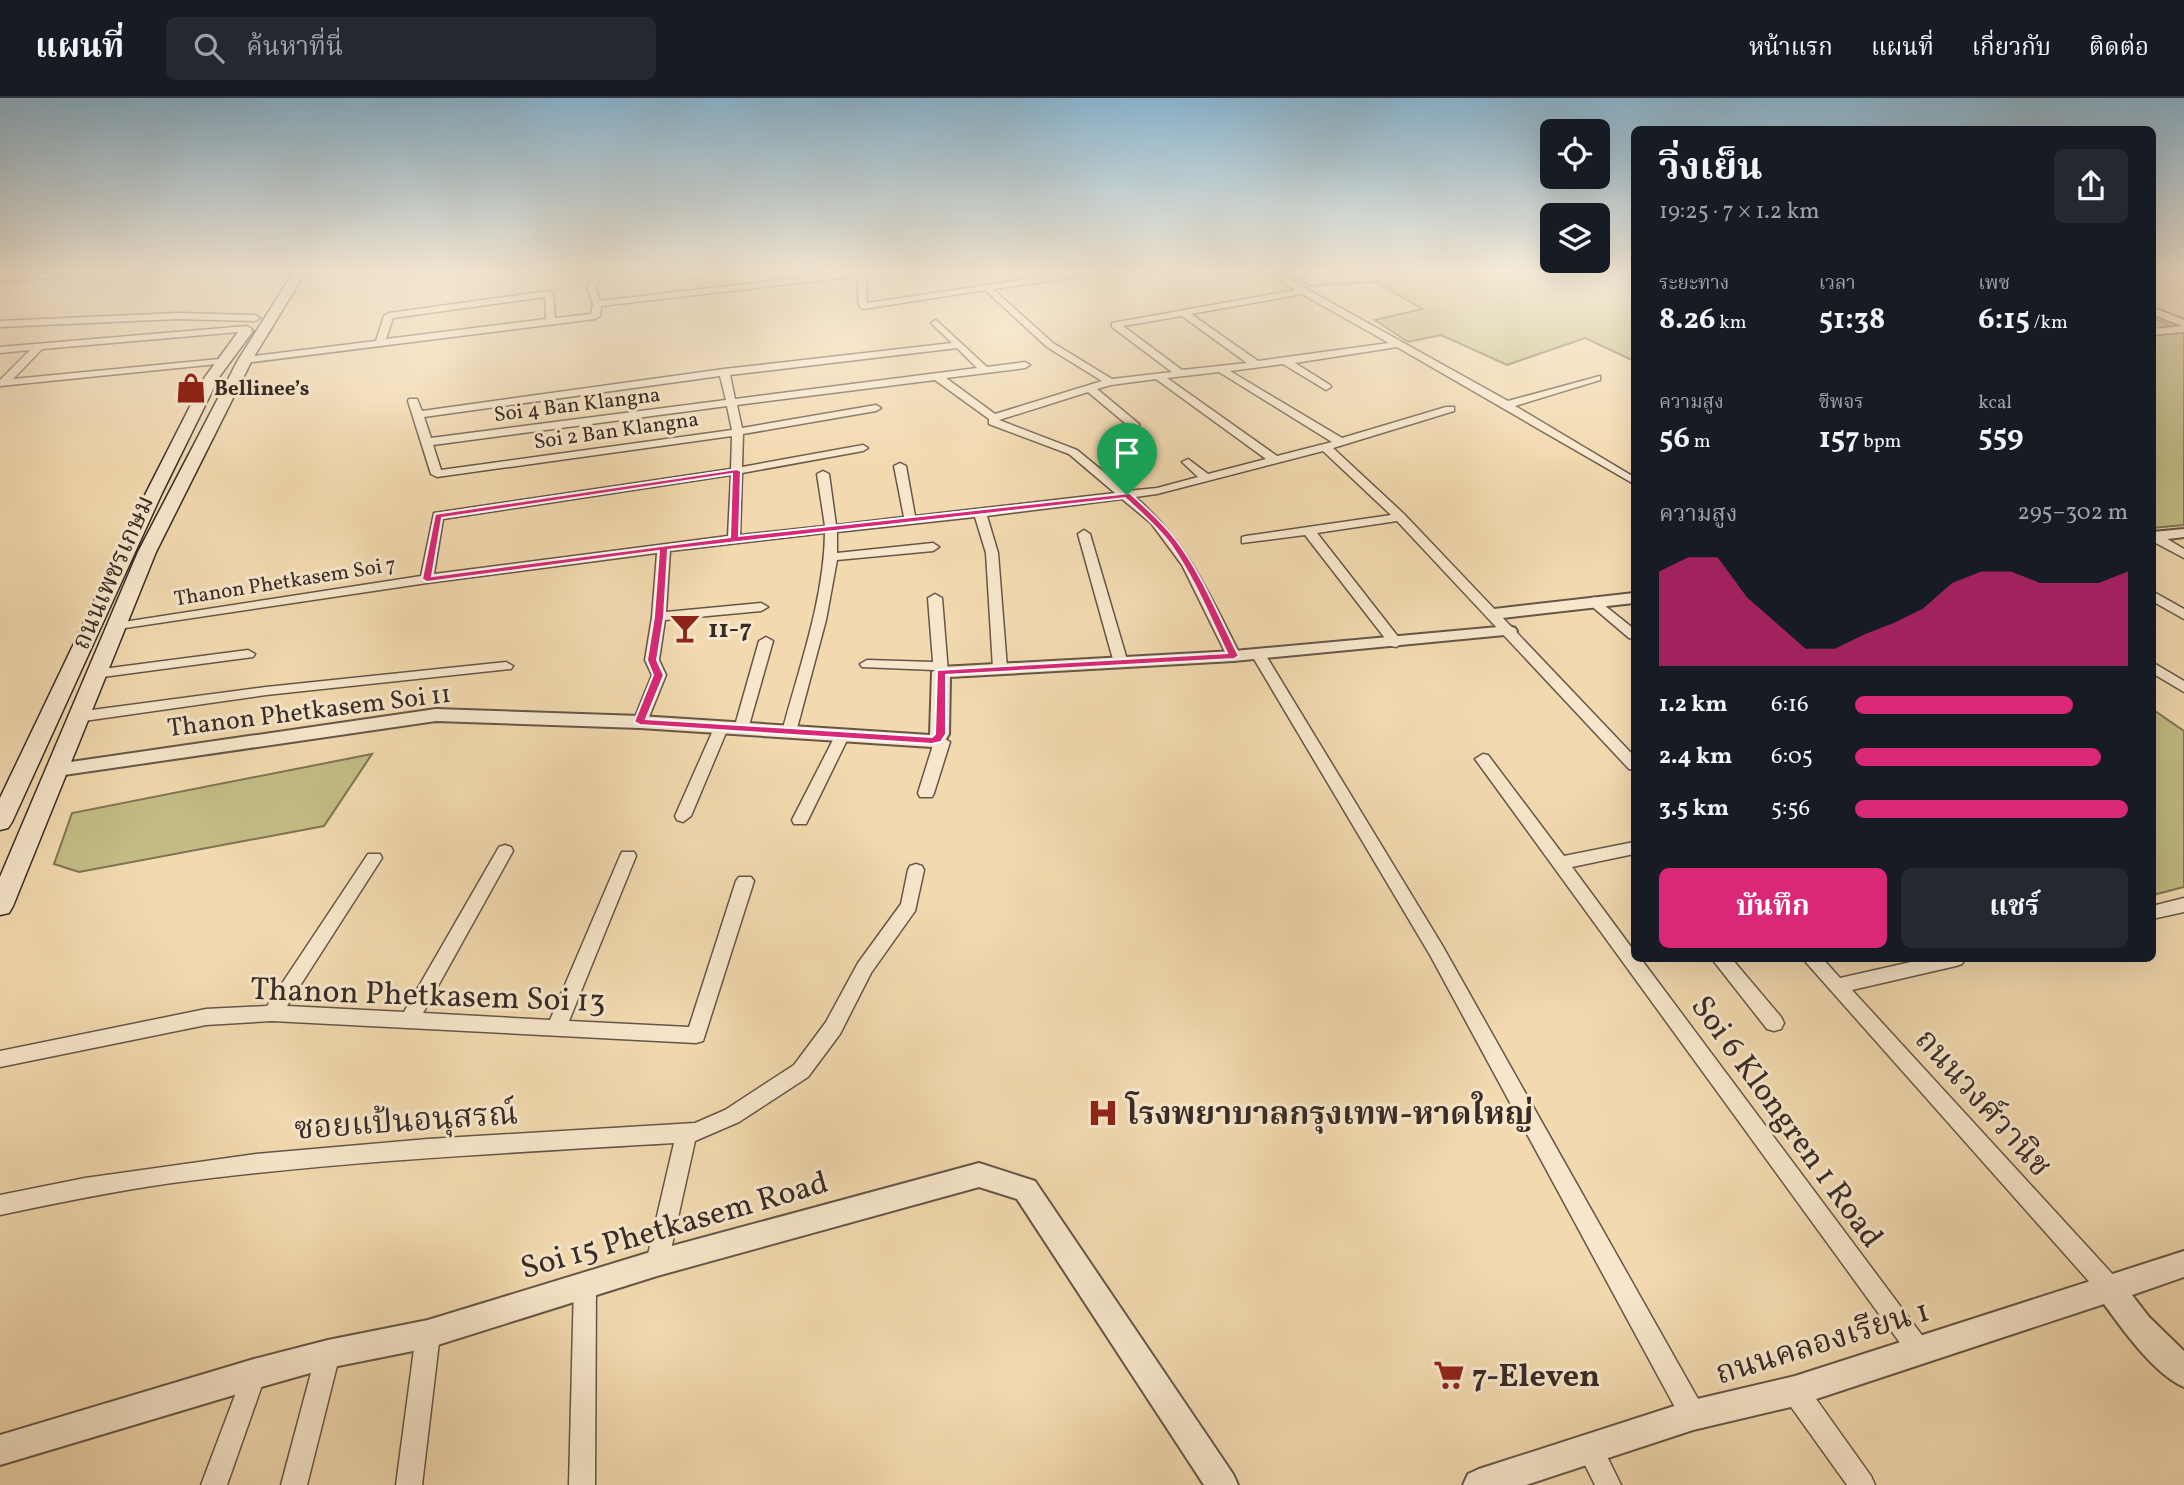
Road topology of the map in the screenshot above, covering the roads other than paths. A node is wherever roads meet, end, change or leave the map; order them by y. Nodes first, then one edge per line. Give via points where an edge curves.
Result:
1 (124, 338) edge
2 (245, 338) edge
3 (251, 338) edge
4 (382, 338) edge
5 (427, 338) edge
6 (951, 338) edge
7 (1042, 338) edge
8 (1132, 338) edge
9 (1219, 338) edge
10 (1387, 338) edge
11 (380, 344) junction
12 (1398, 344) junction
13 (959, 345) junction
14 (39, 347) junction
15 (0, 350) edge
16 (236, 360) junction
17 (1285, 361) junction
18 (1025, 365) dead end
19 (1257, 365) junction
20 (1222, 369) junction
21 (986, 371) junction
22 (724, 373) junction
23 (1181, 374) junction
24 (938, 377) junction
25 (1159, 377) junction
26 (1597, 378) dead end
27 (1110, 382) junction
28 (1, 383) edge
29 (1326, 387) dead end
30 (1089, 388) junction
31 (413, 401) dead end
32 (732, 404) junction
33 (1507, 405) junction
34 (876, 408) dead end
35 (1450, 409) dead end
36 (418, 415) junction
37 (994, 418) junction
38 (1135, 426) dead end
39 (738, 432) junction
40 (427, 442) junction
41 (1340, 442) junction
42 (1325, 447) junction
43 (863, 448) dead end
44 (1275, 460) junction
45 (1188, 463) dead end
46 (900, 466) dead end
47 (737, 471) junction
48 (822, 474) dead end
49 (1206, 478) junction
50 (1631, 479) edge
51 (1127, 495) junction
52 (980, 513) junction
53 (1400, 517) junction
54 (910, 520) junction
55 (831, 529) junction
56 (1308, 530) junction
57 (2184, 533) edge
58 (1084, 534) dead end
59 (2156, 537) edge
60 (2156, 538) edge
61 (734, 539) junction
62 (1246, 540) dead end
63 (933, 547) dead end
64 (664, 548) junction
65 (147, 552) junction
66 (2184, 554) edge
67 (122, 555) junction
68 (831, 557) junction
69 (427, 579) junction
70 (935, 598) dead end
71 (1631, 598) edge
72 (2156, 598) edge
73 (1594, 601) junction
74 (761, 607) dead end
75 (1494, 614) junction
76 (2184, 615) edge
77 (659, 617) junction
78 (117, 627) junction
79 (1509, 631) junction
80 (1631, 632) edge
81 (766, 641) dead end
82 (1396, 643) junction
83 (248, 654) dead end
84 (1258, 654) junction
85 (1234, 656) junction
86 (1121, 663) junction
87 (867, 664) dead end
88 (506, 666) dead end
89 (1000, 668) junction
90 (940, 669) junction
91 (2156, 669) edge
92 (95, 674) junction
93 (2184, 688) edge
94 (77, 717) junction
95 (640, 722) junction
96 (721, 728) junction
97 (741, 729) junction
98 (789, 732) junction
99 (842, 736) junction
100 (942, 742) junction
101 (1483, 759) dead end
102 (1631, 762) edge
103 (57, 770) junction
104 (926, 793) dead end
105 (683, 816) dead end
106 (800, 820) dead end
107 (0, 822) edge
108 (505, 851) dead end
109 (1631, 851) edge
110 (628, 856) dead end
111 (374, 858) dead end
112 (1562, 863) junction
113 (916, 870) dead end
114 (745, 881) dead end
115 (2184, 905) edge
116 (0, 906) edge
117 (2156, 912) edge
118 (1631, 957) edge
119 (1635, 962) edge
120 (1723, 962) edge
121 (1815, 962) edge
122 (1943, 962) edge
123 (1837, 986) junction
124 (272, 1013) junction
125 (409, 1020) junction
126 (1773, 1023) dead end
127 (556, 1029) junction
128 (0, 1059) edge
129 (687, 1133) junction
130 (0, 1205) edge
131 (657, 1263) junction
132 (2184, 1264) edge
133 (585, 1284) junction
134 (2109, 1287) junction
135 (428, 1334) junction
136 (1919, 1350) junction
137 (328, 1354) junction
138 (2184, 1372) edge
139 (254, 1374) junction
140 (1795, 1391) junction
141 (1693, 1415) junction
142 (0, 1450) edge
143 (1591, 1451) junction
144 (214, 1485) edge
145 (294, 1485) edge
146 (409, 1485) edge
147 (582, 1485) edge
148 (1222, 1485) edge
149 (1479, 1485) edge
150 (1608, 1485) edge
151 (1862, 1485) edge

1 - 14 street
2 - 16 main road, ถนนเพชรเกษม
3 - 16 main road, ถนนเพชรเกษม
4 - 11 street
5 - 11 street
6 - 13 street
7 - 27 street
8 - 23 street
9 - 19 street
10 - 12 street
11 - 16 street
12 - 17 street
12 - 33 street
13 - 21 street
13 - 22 street
14 - 15 street
14 - 28 street
16 - 28 street
16 - 65 main road, ถนนเพชรเกษม
16 - 67 main road, ถนนเพชรเกษม via 212,377
17 - 19 street
17 - 29 street
18 - 21 street, Soi 4 Ban Klangna
19 - 20 street
20 - 23 street
20 - 41 street
21 - 24 street, Soi 4 Ban Klangna
22 - 32 street
22 - 36 street
23 - 25 street
24 - 32 street, Soi 4 Ban Klangna
24 - 37 street
25 - 27 street
25 - 44 street
26 - 33 street
27 - 30 street
30 - 37 street
30 - 38 street
31 - 36 street, Soi 2 Ban Klangna
32 - 39 street
32 - 40 street, Soi 4 Ban Klangna
33 - 50 street
34 - 39 street, Soi 2 Ban Klangna
35 - 41 street, Thanon Phetkasem Soi 7
36 - 40 street, Soi 2 Ban Klangna
37 - 51 street via 993,422 1073,453
39 - 40 street, Soi 2 Ban Klangna via 437,474
39 - 47 street
41 - 42 street, Thanon Phetkasem Soi 7
42 - 44 street, Thanon Phetkasem Soi 7
42 - 53 street
43 - 47 street
44 - 49 street, Thanon Phetkasem Soi 7
45 - 49 street
46 - 54 street
47 - 61 street
47 - 69 street via 438,516
48 - 55 street
49 - 51 street, Thanon Phetkasem Soi 7
51 - 52 street, Thanon Phetkasem Soi 7
51 - 85 street via 1173,542
52 - 54 street, Thanon Phetkasem Soi 7
52 - 89 street via 992,554
53 - 56 street
53 - 75 street
54 - 55 street, Thanon Phetkasem Soi 7
55 - 61 street, Thanon Phetkasem Soi 7
55 - 68 street
56 - 62 street
56 - 82 street
57 - 59 street
58 - 86 street
60 - 66 street
61 - 64 street, Thanon Phetkasem Soi 7
63 - 68 street
64 - 69 street, Thanon Phetkasem Soi 7
64 - 77 street
65 - 67 main road
65 - 78 main road, ถนนเพชรเกษม
67 - 107 main road, ถนนเพชรเกษม
68 - 98 street
69 - 78 street, Thanon Phetkasem Soi 7
70 - 90 street
71 - 73 street
72 - 76 street
73 - 75 street
73 - 80 street
74 - 77 street
75 - 79 street
77 - 95 street via 652,660 659,675
78 - 92 main road, ถนนเพชรเกษม
79 - 82 street
79 - 102 street
81 - 97 street
82 - 84 street
83 - 92 street
84 - 85 street
84 - 141 street via 1436,950
85 - 86 street
86 - 89 street
87 - 90 street
88 - 94 street via 266,691
89 - 90 street
90 - 100 street via 937,740
91 - 93 street
92 - 94 main road, ถนนเพชรเกษม
94 - 103 main road, ถนนเพชรเกษม
95 - 96 street, Thanon Phetkasem Soi 11
95 - 103 street, Thanon Phetkasem Soi 11 via 436,715
96 - 97 street, Thanon Phetkasem Soi 11
96 - 105 street
97 - 98 street, Thanon Phetkasem Soi 11
98 - 99 street, Thanon Phetkasem Soi 11
99 - 100 street, Thanon Phetkasem Soi 11
99 - 106 street
100 - 104 street
101 - 112 street, Soi 6 Klongren 1 Road
103 - 116 main road, ถนนเพชรเกษม
108 - 125 street
109 - 112 street
110 - 127 street
111 - 124 street
112 - 118 street, Soi 6 Klongren 1 Road
113 - 129 street, ซอยแป้นอนุสรณ์ via 909,906 864,968 833,1028 801,1072 732,1116
114 - 127 street, Thanon Phetkasem Soi 13 via 696,1035
115 - 117 street
119 - 136 street, Soi 6 Klongren 1 Road
120 - 126 street
121 - 123 street, ถนนวงศ์วานิช
122 - 123 street
123 - 134 street, ถนนวงศ์วานิช
124 - 125 street, Thanon Phetkasem Soi 13
124 - 128 street, Thanon Phetkasem Soi 13 via 206,1017
125 - 127 street, Thanon Phetkasem Soi 13
129 - 130 street, ซอยแป้นอนุสรณ์ via 241,1163 71,1188
129 - 131 street
131 - 133 street, Soi 15 Phetkasem Road
131 - 148 street, Soi 15 Phetkasem Road via 979,1175 1026,1190
132 - 134 street, ถนนคลองเรียน 1
133 - 135 street, Soi 15 Phetkasem Road
133 - 147 street
134 - 136 street, ถนนคลองเรียน 1
134 - 138 street via 2139,1327
135 - 137 street, Soi 15 Phetkasem Road
135 - 146 street
136 - 140 street, ถนนคลองเรียน 1
137 - 139 street, Soi 15 Phetkasem Road
137 - 145 street
139 - 142 street, Soi 15 Phetkasem Road
139 - 144 street
140 - 141 street, ถนนคลองเรียน 1
140 - 151 street
141 - 143 street, ถนนคลองเรียน 1
143 - 149 street, ถนนคลองเรียน 1
143 - 150 street

